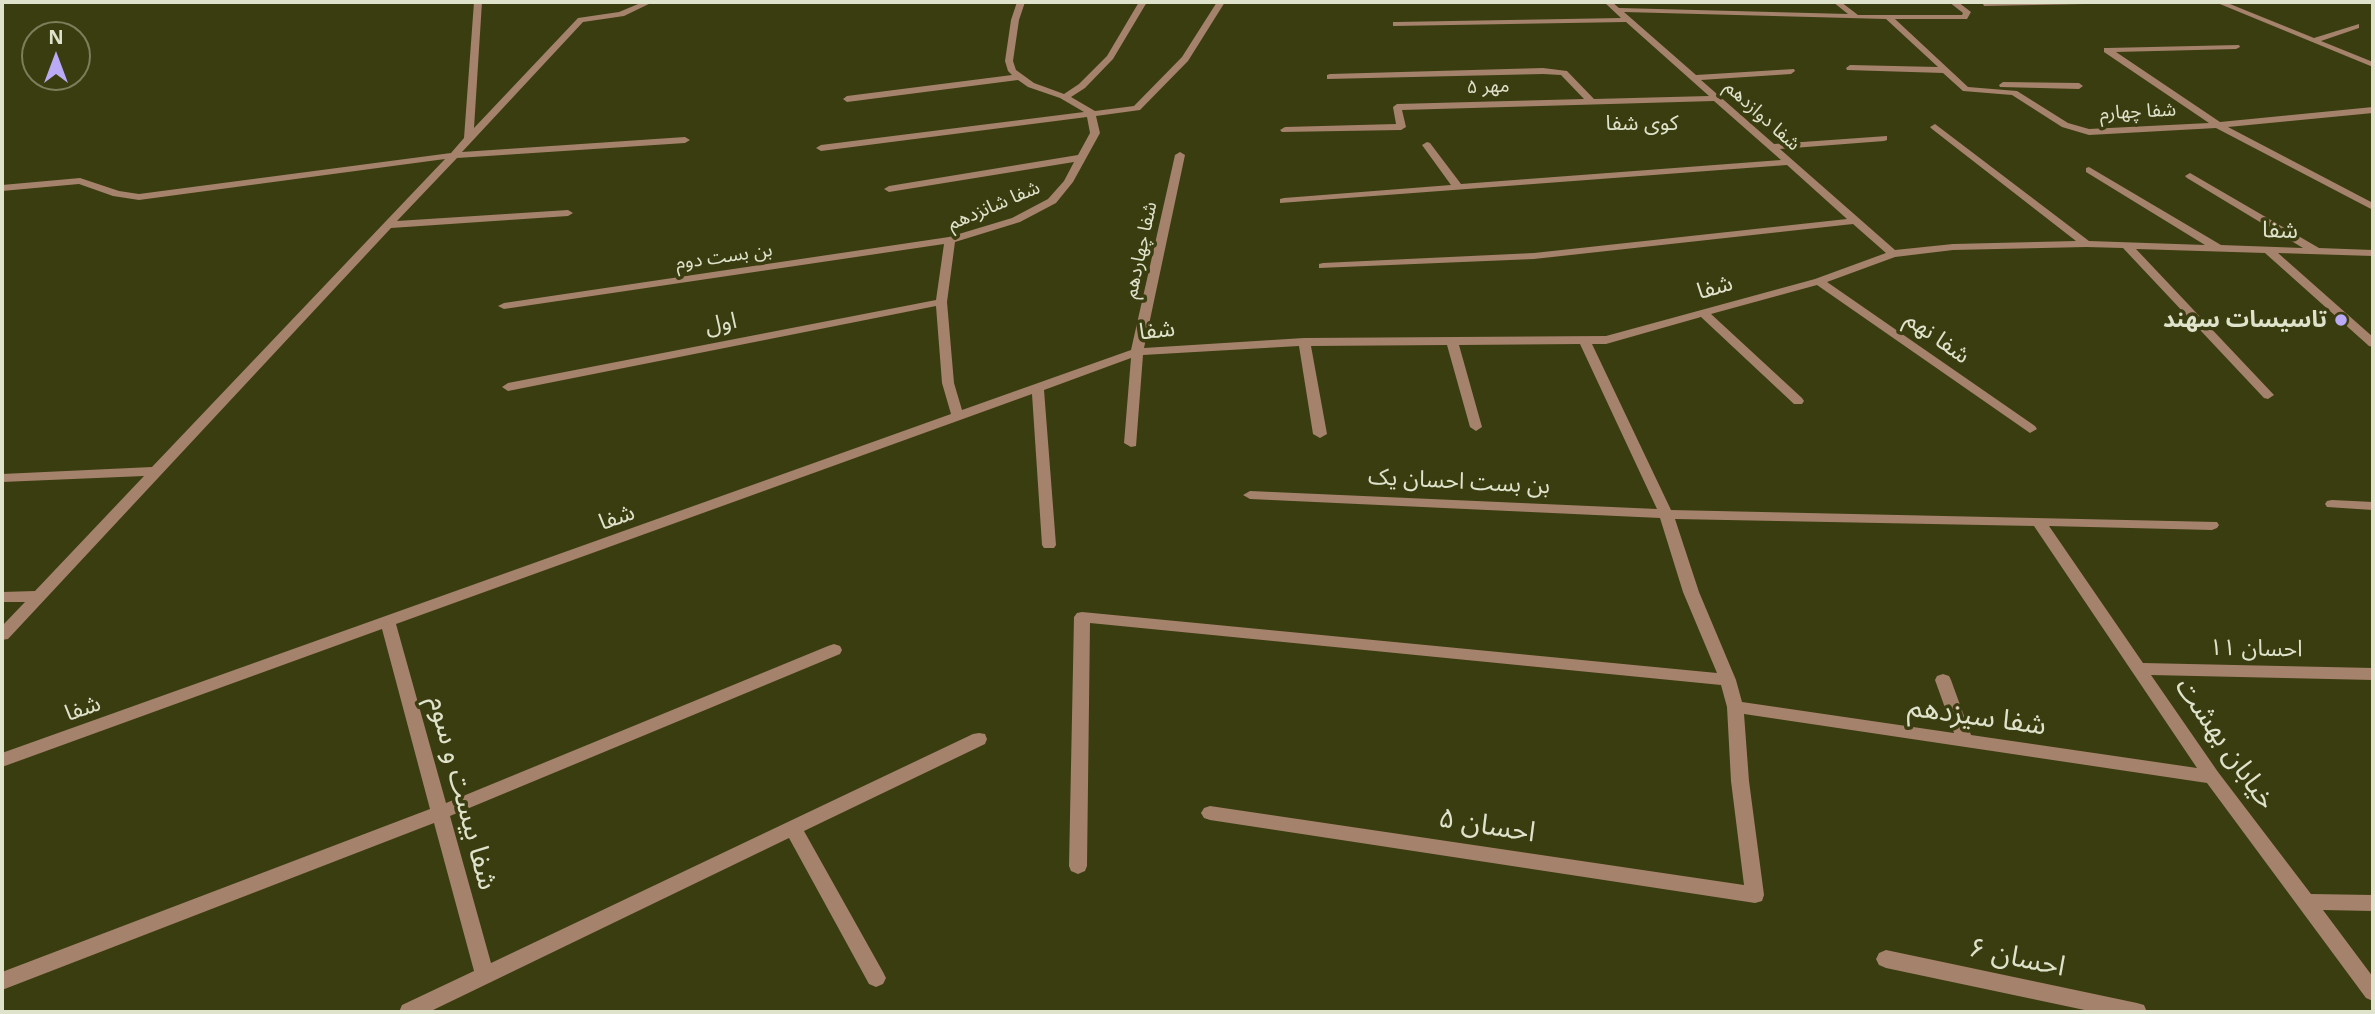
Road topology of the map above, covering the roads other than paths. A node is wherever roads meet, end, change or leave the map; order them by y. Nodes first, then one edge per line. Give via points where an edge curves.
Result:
1 (478, 2) edge
2 (649, 2) edge
3 (1021, 2) edge
4 (1143, 2) edge
5 (1221, 2) edge
6 (1608, 2) edge
7 (1703, 2) edge
8 (1837, 2) edge
9 (1953, 2) edge
10 (2085, 2) edge
11 (2219, 2) edge
12 (1987, 4) dead end
13 (1620, 10) junction
14 (1710, 13) junction
15 (1856, 18) junction
16 (1889, 18) junction
17 (1631, 20) junction
18 (1396, 23) dead end
19 (2356, 26) dead end
20 (2312, 41) junction
21 (2236, 47) dead end
22 (2373, 65) edge
23 (1850, 68) dead end
24 (1945, 70) junction
25 (1791, 71) dead end
26 (1020, 77) junction
27 (1330, 77) dead end
28 (1694, 78) junction
29 (1959, 84) junction
30 (2078, 86) dead end
31 (1065, 97) junction
32 (1716, 98) junction
33 (847, 99) dead end
34 (1592, 102) junction
35 (2373, 110) edge
36 (1091, 112) junction
37 (2218, 125) junction
38 (1935, 127) dead end
39 (1285, 130) dead end
40 (1884, 138) dead end
41 (469, 139) junction
42 (685, 140) dead end
43 (1427, 145) dead end
44 (1772, 147) junction
45 (821, 148) dead end
46 (454, 155) junction
47 (1180, 155) dead end
48 (1080, 158) junction
49 (1787, 162) junction
50 (2089, 170) dead end
51 (2190, 176) dead end
52 (1457, 186) junction
53 (2, 188) edge
54 (890, 189) dead end
55 (1284, 201) dead end
56 (2373, 207) edge
57 (568, 213) dead end
58 (1853, 222) junction
59 (388, 225) junction
60 (950, 240) junction
61 (2086, 244) junction
62 (2127, 246) junction
63 (2221, 250) junction
64 (2270, 252) junction
65 (2319, 253) junction
66 (2373, 253) edge
67 (1893, 254) junction
68 (1323, 266) dead end
69 (1819, 281) junction
70 (941, 302) junction
71 (504, 306) dead end
72 (1703, 313) junction
73 (1304, 342) junction
74 (1452, 342) junction
75 (1585, 342) junction
76 (2373, 343) edge
77 (1137, 352) junction
78 (508, 387) dead end
79 (1038, 390) junction
80 (2268, 395) dead end
81 (1798, 401) dead end
82 (958, 418) junction
83 (1476, 427) dead end
84 (2030, 429) dead end
85 (1320, 434) dead end
86 (1131, 443) dead end
87 (157, 471) junction
88 (2, 478) edge
89 (1250, 495) dead end
90 (2332, 504) dead end
91 (2373, 506) edge
92 (1666, 514) junction
93 (2039, 522) junction
94 (2212, 525) dead end
95 (1049, 545) dead end
96 (39, 596) junction
97 (2, 597) edge
98 (388, 622) junction
99 (2, 635) edge
100 (834, 650) dead end
101 (2138, 669) junction
102 (2373, 674) edge
103 (1728, 680) junction
104 (1943, 680) dead end
105 (1735, 707) junction
106 (979, 738) dead end
107 (1965, 741) junction
108 (2, 761) edge
109 (2212, 777) junction
110 (440, 813) junction
111 (1210, 813) dead end
112 (793, 828) junction
113 (1078, 866) dead end
114 (2306, 902) junction
115 (2373, 903) edge
116 (1886, 959) dead end
117 (485, 977) junction
118 (876, 978) dead end
119 (2, 981) edge
120 (2373, 992) edge
121 (410, 1012) edge
122 (2137, 1012) edge

1 - 41 street
2 - 41 street via 621,14 581,20
3 - 26 street via 1009,61
4 - 31 street via 1110,57
5 - 36 street via 1185,59 1144,104 1128,111
6 - 13 street, شفا دوازدهم
7 - 14 street
8 - 15 street
9 - 16 street via 1967,12 1964,17
10 - 12 street
11 - 20 street
13 - 14 street
13 - 17 street, شفا دوازدهم
14 - 15 street
15 - 16 street
16 - 24 street
17 - 18 street
17 - 28 street, شفا دوازدهم
19 - 20 street
20 - 22 street
21 - 37 street, شفا چهارم via 2107,50
23 - 24 street
24 - 29 street
25 - 28 street
26 - 31 street
26 - 33 street
27 - 34 street via 1564,73
28 - 32 street, شفا دوازدهم
29 - 30 street
29 - 37 street, شفا چهارم via 1972,90 2014,93 2065,125 2089,132
31 - 36 street
32 - 34 street, مهر ۵
32 - 44 street, شفا دوازدهم
34 - 39 street, مهر ۵ via 1397,107 1401,128
35 - 37 street
36 - 45 street
36 - 48 street, شفا شانزدهم via 1095,133
37 - 56 street, شفا چهارم
38 - 61 street
40 - 44 street
41 - 46 street
42 - 46 street
43 - 52 street
44 - 49 street, شفا دوازدهم
46 - 53 street via 139,197 80,181
46 - 59 street
47 - 77 street, شفا چهاردهم
48 - 54 street
48 - 60 street, شفا شانزدهم via 1052,201 1016,220
49 - 52 street
49 - 58 street, شفا دوازدهم
50 - 63 street
51 - 65 street
52 - 55 street
57 - 59 street
58 - 67 street, شفا دوازدهم
58 - 68 street via 1534,256
59 - 87 street
60 - 70 street, شفا شانزدهم
60 - 71 street, بن بست دوم
61 - 62 street, شفا
61 - 67 street, شفا via 1953,247
62 - 63 street, شفا
62 - 80 street
63 - 64 street, شفا
64 - 65 street, شفا
64 - 76 street
65 - 66 street, شفا
67 - 69 street, شفا
69 - 72 street, شفا
69 - 84 street, شفا نهم
70 - 78 street, اول
70 - 82 street, شفا شانزدهم via 948,383
72 - 75 street, شفا
72 - 81 street
73 - 74 street, شفا
73 - 77 street, شفا
73 - 85 street
74 - 75 street, شفا
74 - 83 street
75 - 92 street
77 - 79 street, شفا
77 - 86 street, شفا چهاردهم
79 - 82 street, شفا
79 - 95 street
82 - 98 street, شفا
87 - 88 street
87 - 96 street
89 - 92 street, بن بست احسان یک
90 - 91 street
92 - 93 street, بن بست احسان یک
92 - 103 street via 1691,592
93 - 94 street, بن بست احسان یک
93 - 101 street, خیابان بهشت
96 - 97 street
96 - 99 street
98 - 108 street, شفا
98 - 110 street, شفا بیست و سوم
100 - 110 street
101 - 102 street, احسان ۱۱
101 - 109 street, خیابان بهشت
103 - 105 street
103 - 113 street via 1082,617
104 - 107 street
105 - 107 street, شفا سیزدهم
105 - 111 street, احسان ۵ via 1755,895
106 - 112 street
107 - 109 street, شفا سیزدهم
109 - 114 street, خیابان بهشت
110 - 117 street, شفا بیست و سوم
110 - 119 street
112 - 117 street
112 - 118 street
114 - 115 street
114 - 120 street, خیابان بهشت
116 - 122 street, احسان ۶
117 - 121 street

